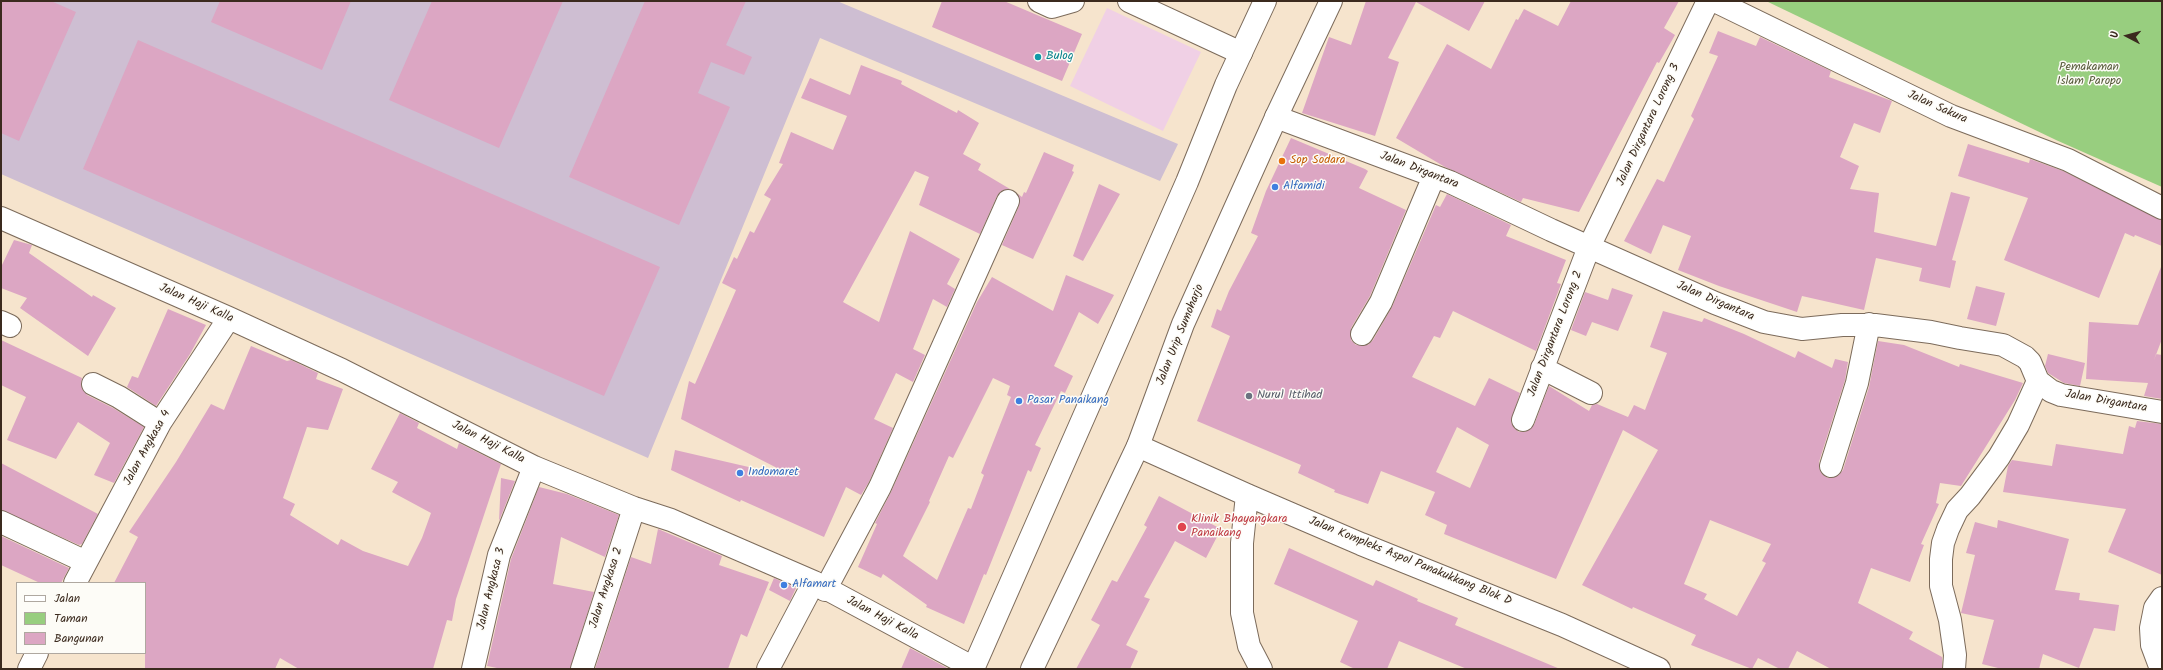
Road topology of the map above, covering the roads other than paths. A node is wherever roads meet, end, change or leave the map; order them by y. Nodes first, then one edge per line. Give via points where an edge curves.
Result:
1 (1039, 1) edge
2 (1073, 1) edge
3 (1129, 1) edge
4 (1265, 1) edge
5 (1331, 1) edge
6 (1708, 1) edge
7 (1715, 1) edge
8 (1241, 53) junction
9 (1276, 117) junction
10 (1434, 176) junction
11 (1008, 201) dead end
12 (2162, 208) edge
13 (1, 218) edge
14 (1589, 247) junction
15 (229, 318) junction
16 (1869, 324) junction
17 (1362, 334) dead end
18 (1542, 368) junction
19 (2038, 380) junction
20 (93, 384) dead end
21 (1591, 393) dead end
22 (2162, 412) edge
23 (1523, 420) dead end
24 (160, 423) junction
25 (1138, 446) junction
26 (534, 466) junction
27 (1831, 466) dead end
28 (1247, 496) junction
29 (634, 508) junction
30 (1, 522) edge
31 (86, 562) junction
32 (76, 582) edge
33 (820, 586) junction
34 (2162, 598) edge
35 (36, 654) edge
36 (974, 668) edge
37 (29, 669) edge
38 (473, 669) edge
39 (582, 669) edge
40 (768, 669) edge
41 (1032, 669) edge
42 (1261, 669) edge
43 (1659, 669) edge
44 (1954, 669) edge
45 (2161, 669) edge

1 - 2 main road via 1052,7
3 - 8 main road
4 - 8 main road
5 - 9 main road, Jalan Urip Sumoharjo
6 - 14 main road, Jalan Dirgantara Lorong 3
7 - 12 main road, Jalan Sakura via 1951,116 2068,160
8 - 36 main road
9 - 10 main road, Jalan Dirgantara
9 - 25 main road, Jalan Urip Sumoharjo via 1183,324
10 - 14 main road, Jalan Dirgantara
10 - 17 main road via 1381,302
11 - 33 main road via 880,487
13 - 15 main road, Jalan Haji Kalla
14 - 16 main road, Jalan Dirgantara via 1764,322 1802,330
14 - 18 main road, Jalan Dirgantara Lorong 2
15 - 24 main road, Jalan Angkasa 4
15 - 26 main road, Jalan Haji Kalla via 342,370
16 - 19 main road, Jalan Dirgantara via 2003,345 2030,362
16 - 27 main road via 1857,383
18 - 21 main road
18 - 23 main road, Jalan Dirgantara Lorong 2
19 - 22 main road, Jalan Dirgantara via 2051,391 2061,395
19 - 44 main road via 2018,425 1999,457 1957,510 1943,543 1941,586 1950,620 1956,661
20 - 24 main road
24 - 31 main road, Jalan Angkasa 4
25 - 28 main road, Jalan Kompleks Aspol Panakukkang Blok D
25 - 41 main road, Jalan Urip Sumoharjo
26 - 29 main road, Jalan Haji Kalla
26 - 38 main road, Jalan Angkasa 3 via 499,555
28 - 42 main road via 1242,543 1242,613 1249,646
28 - 43 main road, Jalan Kompleks Aspol Panakukkang Blok D via 1562,625
29 - 33 main road, Jalan Haji Kalla via 671,520
29 - 39 main road, Jalan Angkasa 2
30 - 31 main road
31 - 32 main road, Jalan Angkasa 4
33 - 36 main road, Jalan Haji Kalla
33 - 40 main road
34 - 45 main road via 2155,608 2150,628 2152,646
35 - 37 main road

